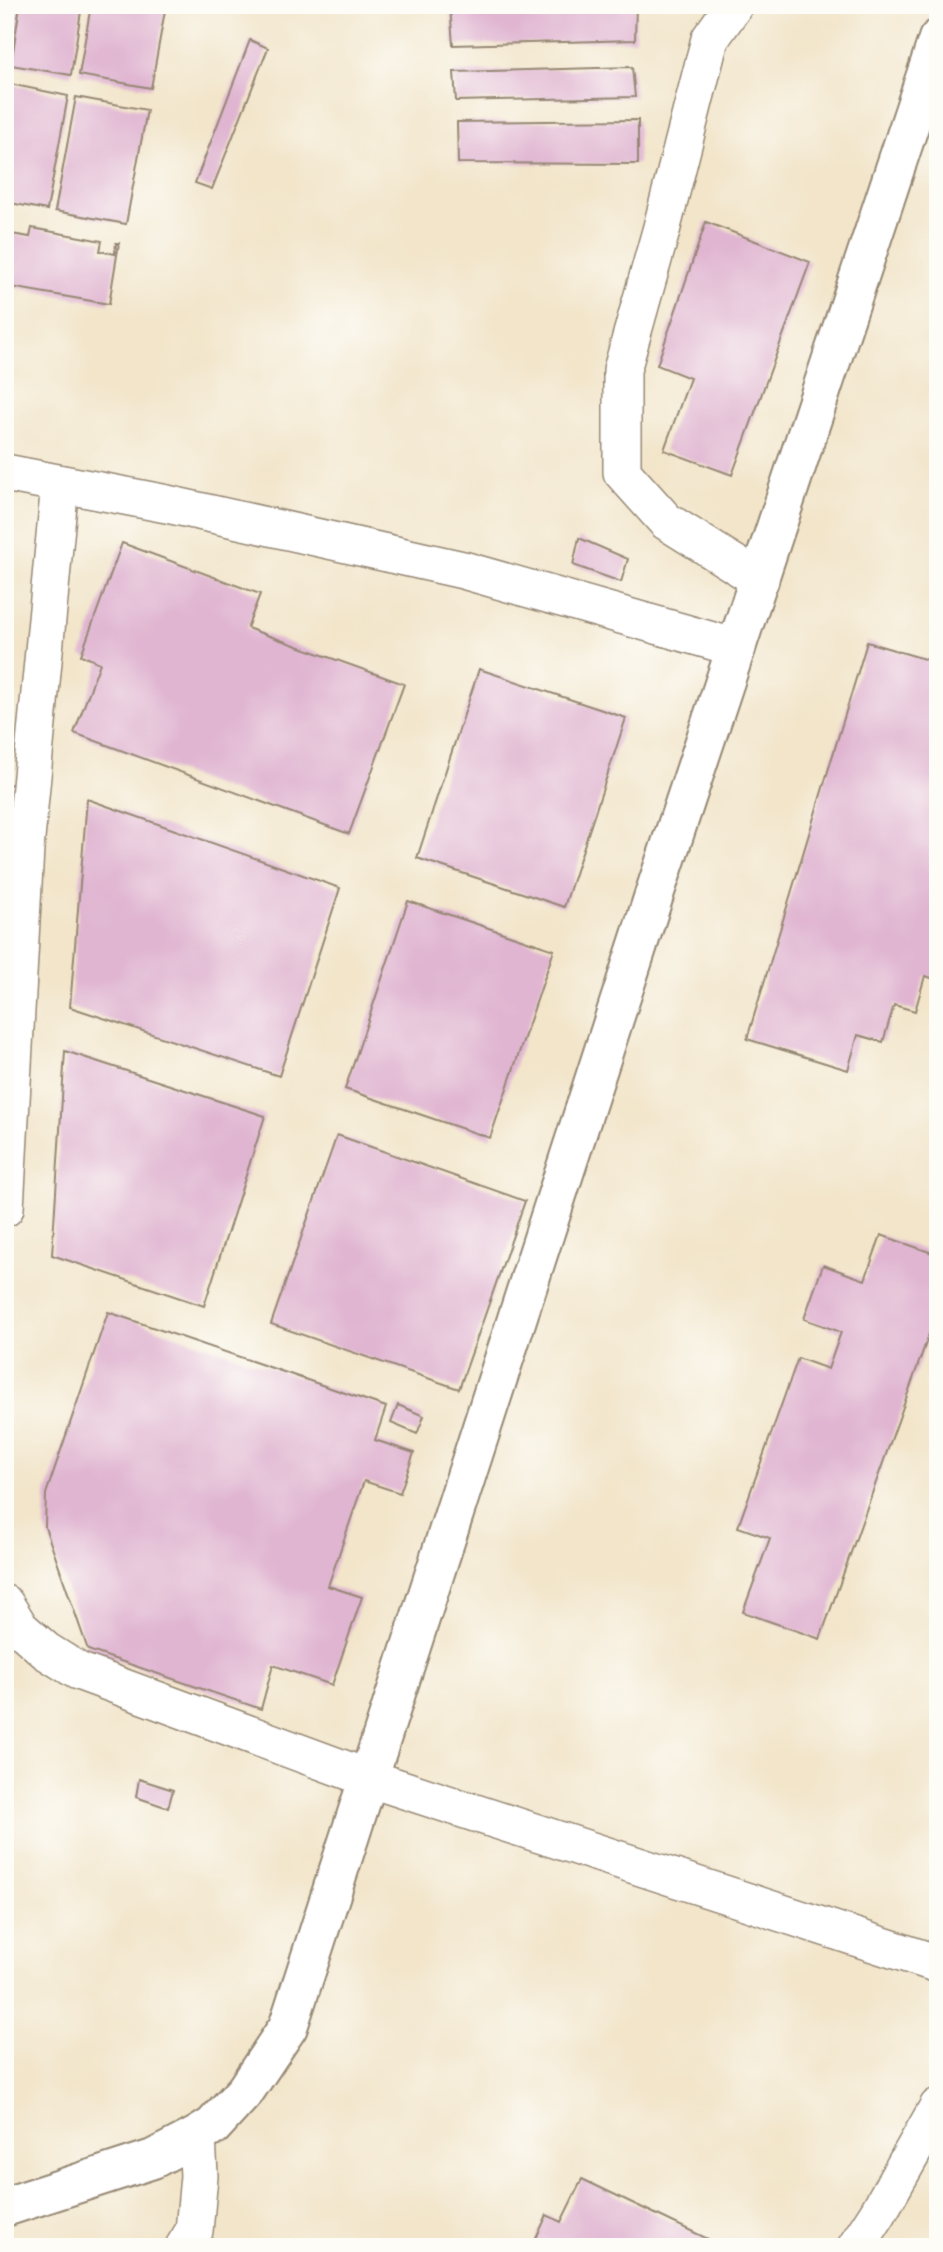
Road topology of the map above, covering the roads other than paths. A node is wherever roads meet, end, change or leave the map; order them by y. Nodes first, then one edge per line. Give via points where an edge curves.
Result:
1 (734, 5) edge
2 (938, 39) edge
3 (932, 80) edge
4 (5, 473) edge
5 (60, 484) junction
6 (760, 580) junction
7 (737, 648) junction
8 (5, 1209) edge
9 (5, 1604) edge
10 (369, 1779) junction
11 (938, 1964) edge
12 (938, 2107) edge
13 (197, 2136) junction
14 (5, 2207) edge
15 (184, 2247) edge
16 (856, 2247) edge

1 - 6 street via 710,39 622,370 622,472 666,521
2 - 3 street
3 - 6 street
4 - 5 street
5 - 7 street via 463,570
5 - 8 street via 25,849
6 - 7 street
7 - 10 street
9 - 10 street via 20,1628 78,1671
10 - 11 street
10 - 13 street via 288,2027 245,2091 213,2126
12 - 16 street
13 - 14 street via 153,2159
13 - 15 street via 194,2231

